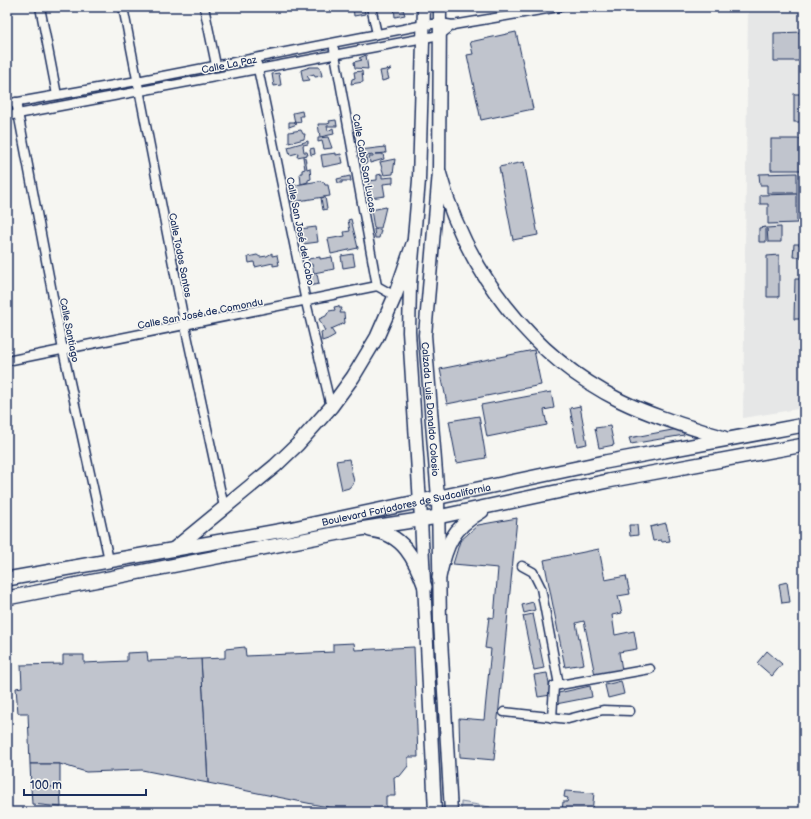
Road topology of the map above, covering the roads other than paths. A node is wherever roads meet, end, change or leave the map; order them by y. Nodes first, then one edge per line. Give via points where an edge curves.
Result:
1 (40, 7) edge
2 (123, 7) edge
3 (204, 7) edge
4 (372, 7) edge
5 (424, 7) edge
6 (440, 7) edge
7 (559, 7) edge
8 (453, 26) junction
9 (440, 29) junction
10 (424, 31) junction
11 (377, 34) junction
12 (333, 42) junction
13 (335, 53) junction
14 (256, 57) junction
15 (216, 65) junction
16 (258, 68) junction
17 (137, 81) junction
18 (139, 92) junction
19 (57, 94) junction
20 (16, 102) junction
21 (7, 104) edge
22 (19, 114) junction
23 (7, 116) edge
24 (439, 172) junction
25 (414, 244) junction
26 (377, 286) junction
27 (395, 296) junction
28 (306, 302) junction
29 (185, 326) junction
30 (63, 350) junction
31 (7, 361) edge
32 (331, 408) junction
33 (804, 425) edge
34 (726, 439) junction
35 (804, 445) edge
36 (605, 462) junction
37 (608, 481) junction
38 (438, 498) junction
39 (420, 501) junction
40 (490, 506) junction
41 (224, 507) junction
42 (438, 517) junction
43 (422, 519) junction
44 (289, 529) junction
45 (360, 529) junction
46 (195, 545) junction
47 (270, 548) junction
48 (173, 549) junction
49 (218, 557) junction
50 (109, 560) junction
51 (522, 566) dead end
52 (439, 577) junction
53 (7, 579) edge
54 (425, 587) junction
55 (7, 598) edge
56 (427, 635) junction
57 (442, 652) junction
58 (650, 669) dead end
59 (559, 685) junction
60 (630, 711) dead end
61 (504, 712) dead end
62 (552, 718) junction
63 (435, 812) edge
64 (451, 812) edge

1 - 19 street
2 - 17 street, Calle Todos Santos
3 - 15 street
4 - 11 street
5 - 10 main road, Calzada Luis Donaldo Colosio
6 - 9 main road, Calzada Luis Donaldo Colosio
7 - 8 street, Calle La Paz
8 - 9 street, Calle La Paz
8 - 9 street, Calle La Paz
9 - 10 street, Calle La Paz
9 - 10 street, Calle La Paz
9 - 24 main road, Calzada Luis Donaldo Colosio
10 - 11 street, Calle La Paz
10 - 13 street, Calle La Paz
10 - 25 main road, Calzada Luis Donaldo Colosio
11 - 12 street, Calle La Paz
12 - 13 street, Calle Cabo San Lucas
12 - 14 street, Calle La Paz
13 - 16 street, Calle La Paz
13 - 26 street, Calle Cabo San Lucas
14 - 15 street, Calle La Paz
14 - 16 street, Calle San José del Cabo
15 - 17 street, Calle La Paz
16 - 18 street, Calle La Paz
16 - 28 street, Calle San José del Cabo
17 - 18 street, Calle Todos Santos
17 - 19 street, Calle La Paz
18 - 22 street, Calle La Paz
18 - 29 street, Calle Todos Santos
19 - 20 street, Calle La Paz
20 - 21 street, Calle La Paz
20 - 22 street, Calle Santiago
22 - 23 street, Calle La Paz
22 - 30 street, Calle Santiago
24 - 34 main road via 458,230 481,271 507,310 542,346 576,374 622,401
24 - 38 main road, Calzada Luis Donaldo Colosio via 424,334
25 - 27 main road
25 - 39 main road, Calzada Luis Donaldo Colosio via 409,305 409,348
26 - 27 street
26 - 28 street, Calle San José de Comondu
27 - 32 main road via 377,337
28 - 29 street, Calle San José de Comondu
28 - 32 street, Calle San José del Cabo
29 - 30 street, Calle San José de Comondu
29 - 41 street, Calle Todos Santos
30 - 31 street, Calle San José de Comondu
30 - 50 street, Calle Santiago
32 - 41 main road via 294,449
33 - 34 main road, Boulevard Forjadores de Sudcalifornia
34 - 36 main road, Boulevard Forjadores de Sudcalifornia
35 - 37 main road, Boulevard Forjadores de Sudcalifornia
36 - 37 main road
36 - 38 main road, Boulevard Forjadores de Sudcalifornia
37 - 40 main road, Boulevard Forjadores de Sudcalifornia
38 - 39 main road, Boulevard Forjadores de Sudcalifornia
38 - 42 main road, Calzada Luis Donaldo Colosio
39 - 43 main road, Calzada Luis Donaldo Colosio
39 - 44 main road, Boulevard Forjadores de Sudcalifornia
40 - 42 main road, Boulevard Forjadores de Sudcalifornia
40 - 52 main road via 470,518 453,536 444,552
41 - 48 main road
42 - 43 main road, Boulevard Forjadores de Sudcalifornia
42 - 52 main road, Calzada Luis Donaldo Colosio
43 - 45 main road, Boulevard Forjadores de Sudcalifornia
43 - 54 main road, Calzada Luis Donaldo Colosio
44 - 46 main road, Boulevard Forjadores de Sudcalifornia
44 - 47 main road via 265,538 264,543
45 - 47 main road, Boulevard Forjadores de Sudcalifornia
45 - 54 main road via 379,531 396,538 407,548
46 - 48 main road, Boulevard Forjadores de Sudcalifornia
46 - 49 main road via 217,548 221,551
47 - 49 main road, Boulevard Forjadores de Sudcalifornia
48 - 50 main road, Boulevard Forjadores de Sudcalifornia
49 - 55 main road, Boulevard Forjadores de Sudcalifornia
50 - 53 main road, Boulevard Forjadores de Sudcalifornia
51 - 59 street via 533,572 541,588
52 - 57 main road, Calzada Luis Donaldo Colosio
54 - 56 main road, Calzada Luis Donaldo Colosio
56 - 57 main road via 435,638
56 - 63 main road, Calzada Luis Donaldo Colosio
57 - 64 main road, Calzada Luis Donaldo Colosio
58 - 59 street
59 - 62 street via 554,686
60 - 62 street via 603,710 568,719
61 - 62 street

